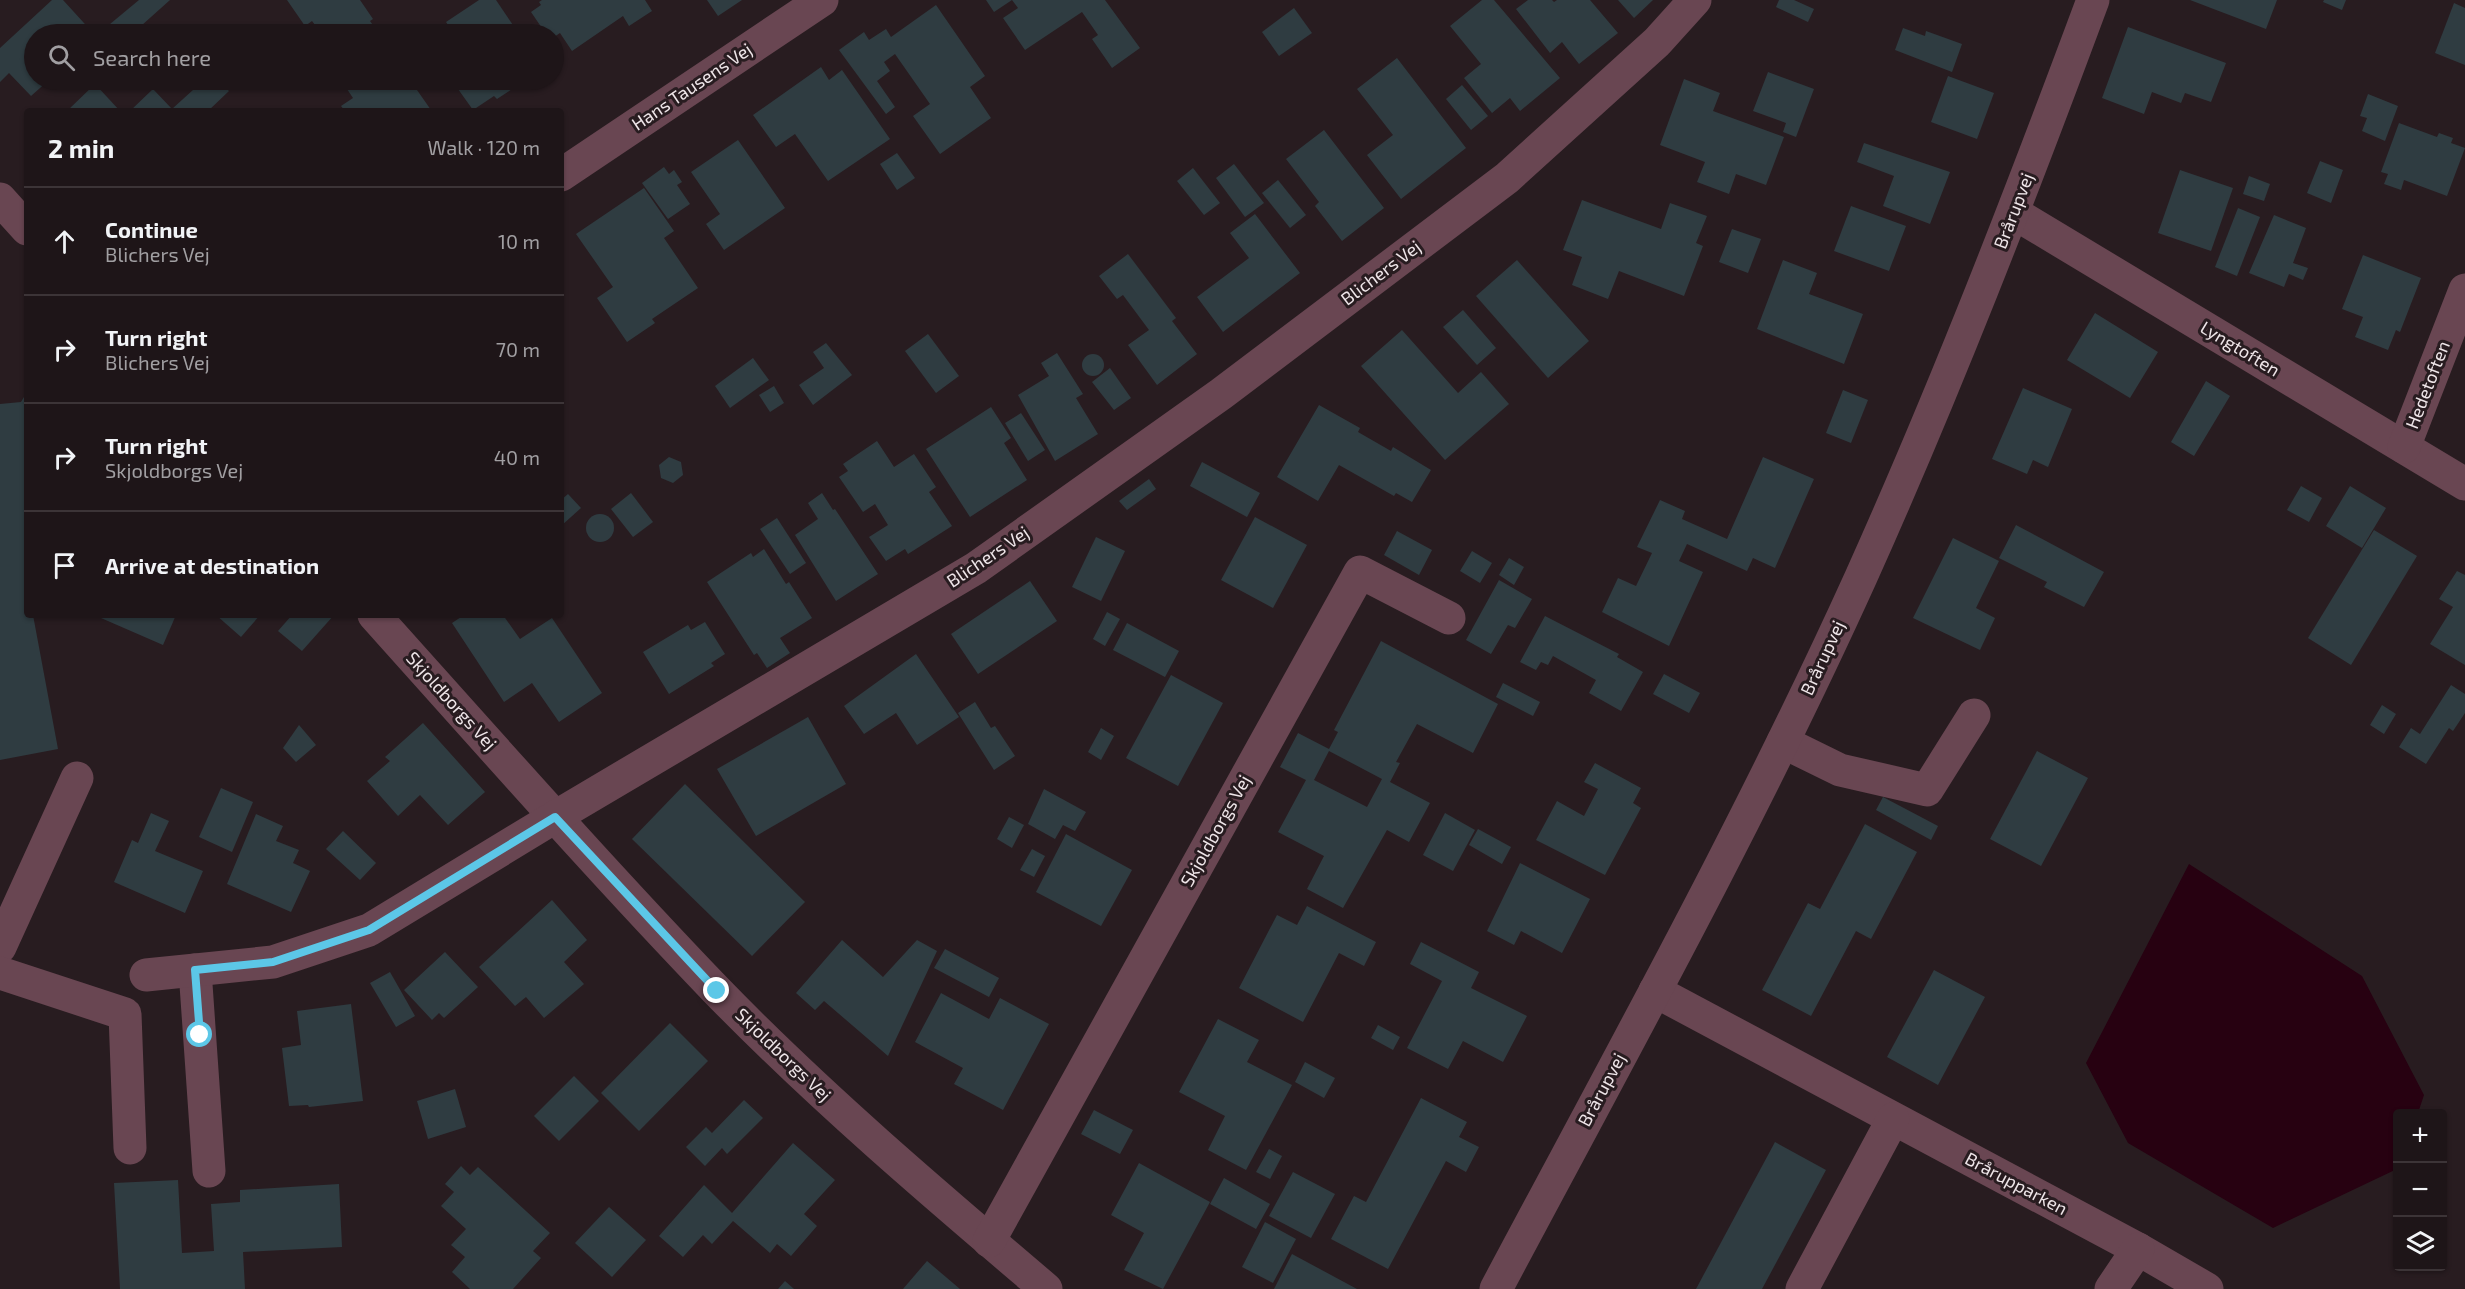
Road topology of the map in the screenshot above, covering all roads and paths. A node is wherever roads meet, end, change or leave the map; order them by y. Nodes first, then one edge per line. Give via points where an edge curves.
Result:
1 (822, 0) edge
2 (1695, 0) edge
3 (2093, 0) edge
4 (564, 173) edge
5 (0, 199) edge
6 (2014, 213) junction
7 (24, 226) edge
8 (2465, 290) edge
9 (2404, 447) junction
10 (2465, 484) edge
11 (377, 618) edge
12 (1449, 618) dead end
13 (1974, 715) dead end
14 (1783, 742) junction
15 (77, 778) dead end
16 (555, 817) junction
17 (10, 901) edge
18 (0, 947) edge
19 (195, 970) junction
20 (0, 973) edge
21 (146, 975) dead end
22 (1655, 991) junction
23 (1893, 1119) junction
24 (130, 1148) dead end
25 (209, 1171) dead end
26 (989, 1241) junction
27 (2138, 1249) junction
28 (1046, 1289) edge
29 (1496, 1289) edge
30 (1802, 1289) edge
31 (2111, 1289) edge
32 (2207, 1289) edge

1 - 4 street, Hans Tausens Vej
2 - 16 street, Blichers Vej via 1657,42 1507,178 1221,394 976,568
3 - 6 street, Brårupvej
5 - 7 street
6 - 9 street, Lyngtoften
6 - 14 street, Brårupvej via 1861,576
8 - 9 street, Hedetoften
9 - 10 street, Lyngtoften
11 - 16 street, Skjoldborgs Vej
12 - 26 street, Skjoldborgs Vej via 1360,572
13 - 14 street via 1927,790 1840,770
14 - 22 street, Brårupvej
15 - 17 street
16 - 19 street, Blichers Vej via 369,930 273,962
16 - 26 street, Skjoldborgs Vej via 717,991 837,1107
17 - 18 street
19 - 21 street, Blichers Vej
19 - 25 street
20 - 24 street via 125,1014
22 - 23 street, Brårupparken
22 - 29 street, Brårupvej
23 - 27 street, Brårupparken
23 - 30 street
26 - 28 street, Skjoldborgs Vej
27 - 31 street
27 - 32 street, Brårupparken

